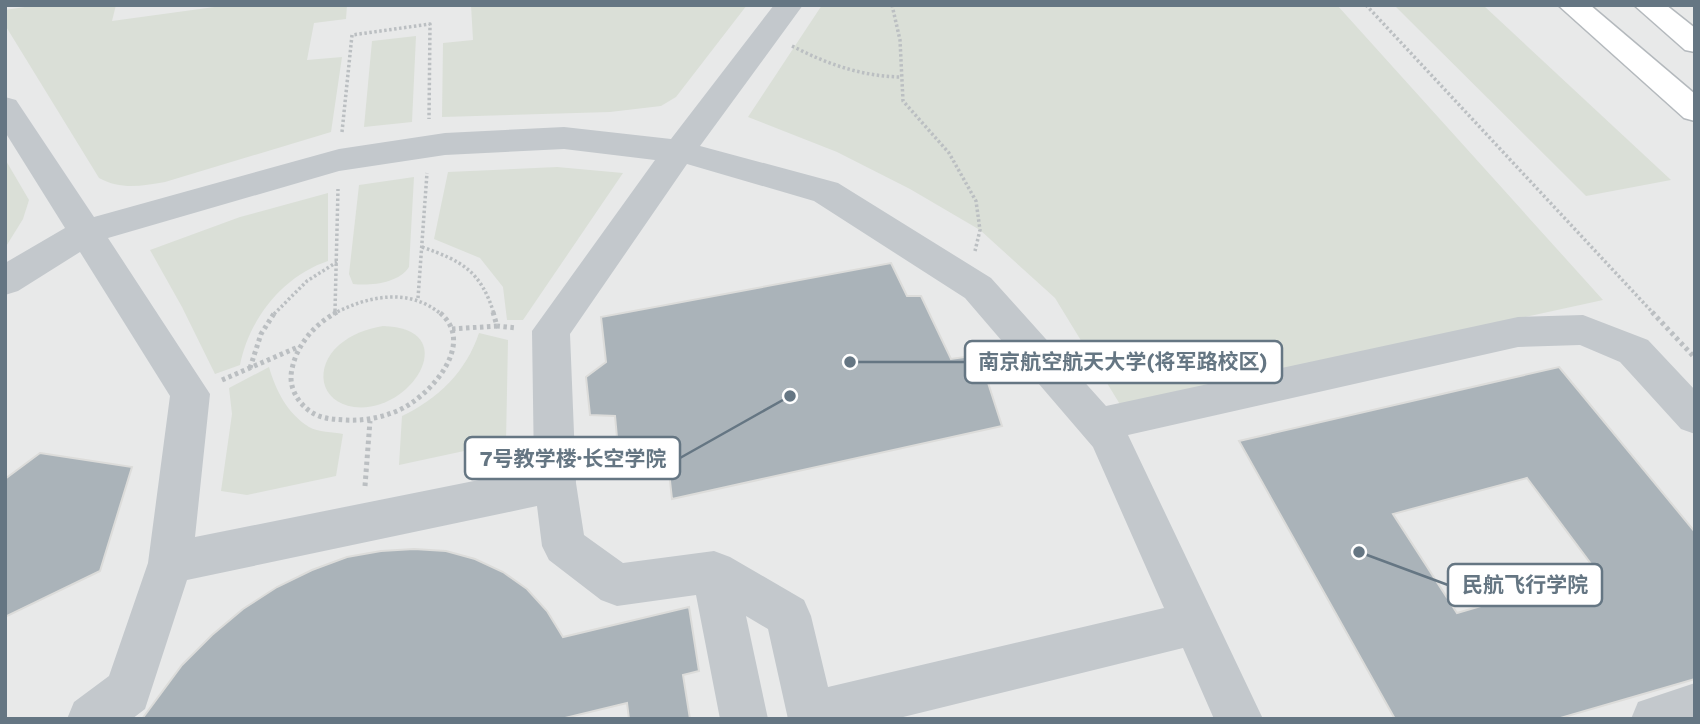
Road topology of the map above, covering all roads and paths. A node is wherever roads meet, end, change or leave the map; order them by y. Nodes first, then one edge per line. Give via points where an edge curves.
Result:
1 (789, 5) edge
2 (892, 5) edge
3 (1366, 5) edge
4 (1572, 5) edge
5 (1648, 5) edge
6 (766, 36) junction
7 (1695, 43) edge
8 (900, 77) junction
9 (5, 107) edge
10 (1695, 111) edge
11 (679, 151) junction
12 (85, 232) junction
13 (422, 247) dead end
14 (337, 262) dead end
15 (962, 278) junction
16 (5, 281) edge
17 (497, 326) junction
18 (452, 328) junction
19 (551, 331) junction
20 (299, 347) junction
21 (1695, 358) edge
22 (250, 368) junction
23 (190, 394) junction
24 (1695, 417) edge
25 (370, 421) junction
26 (1098, 425) junction
27 (555, 483) junction
28 (363, 523) junction
29 (170, 563) junction
30 (715, 572) junction
31 (1194, 623) junction
32 (1695, 707) edge
33 (812, 717) edge
34 (91, 719) edge
35 (744, 719) edge
36 (1239, 719) edge
37 (1655, 719) edge

1 - 6 lane
2 - 8 path via 900,40
3 - 21 path
4 - 10 highway
5 - 7 highway
6 - 8 path via 833,66 870,77
6 - 11 lane
8 - 15 path via 903,101 949,153 976,201 979,230 972,267
9 - 12 lane
11 - 12 lane via 564,138 445,144 339,160
11 - 15 lane via 827,192
11 - 19 lane
12 - 16 lane
12 - 23 lane
13 - 17 path via 474,271 488,292
14 - 22 path via 295,290 279,307 264,326
15 - 26 lane via 978,288
17 - 18 path
17 - 19 path
18 - 20 path via 448,317 433,304 412,296 388,295 335,311
18 - 25 path via 452,357 441,379 398,412
19 - 27 lane
20 - 22 path
20 - 25 path via 290,368 291,388 301,405 319,417 343,423
22 - 23 path
23 - 29 lane
24 - 26 lane via 1634,351 1583,330 1518,332
25 - 28 path
26 - 31 lane via 1108,436
27 - 28 lane
27 - 30 lane via 564,546 617,585
28 - 29 lane
29 - 34 lane via 128,692
30 - 33 lane via 788,616
30 - 35 lane
31 - 33 lane
31 - 36 lane
32 - 37 lane

